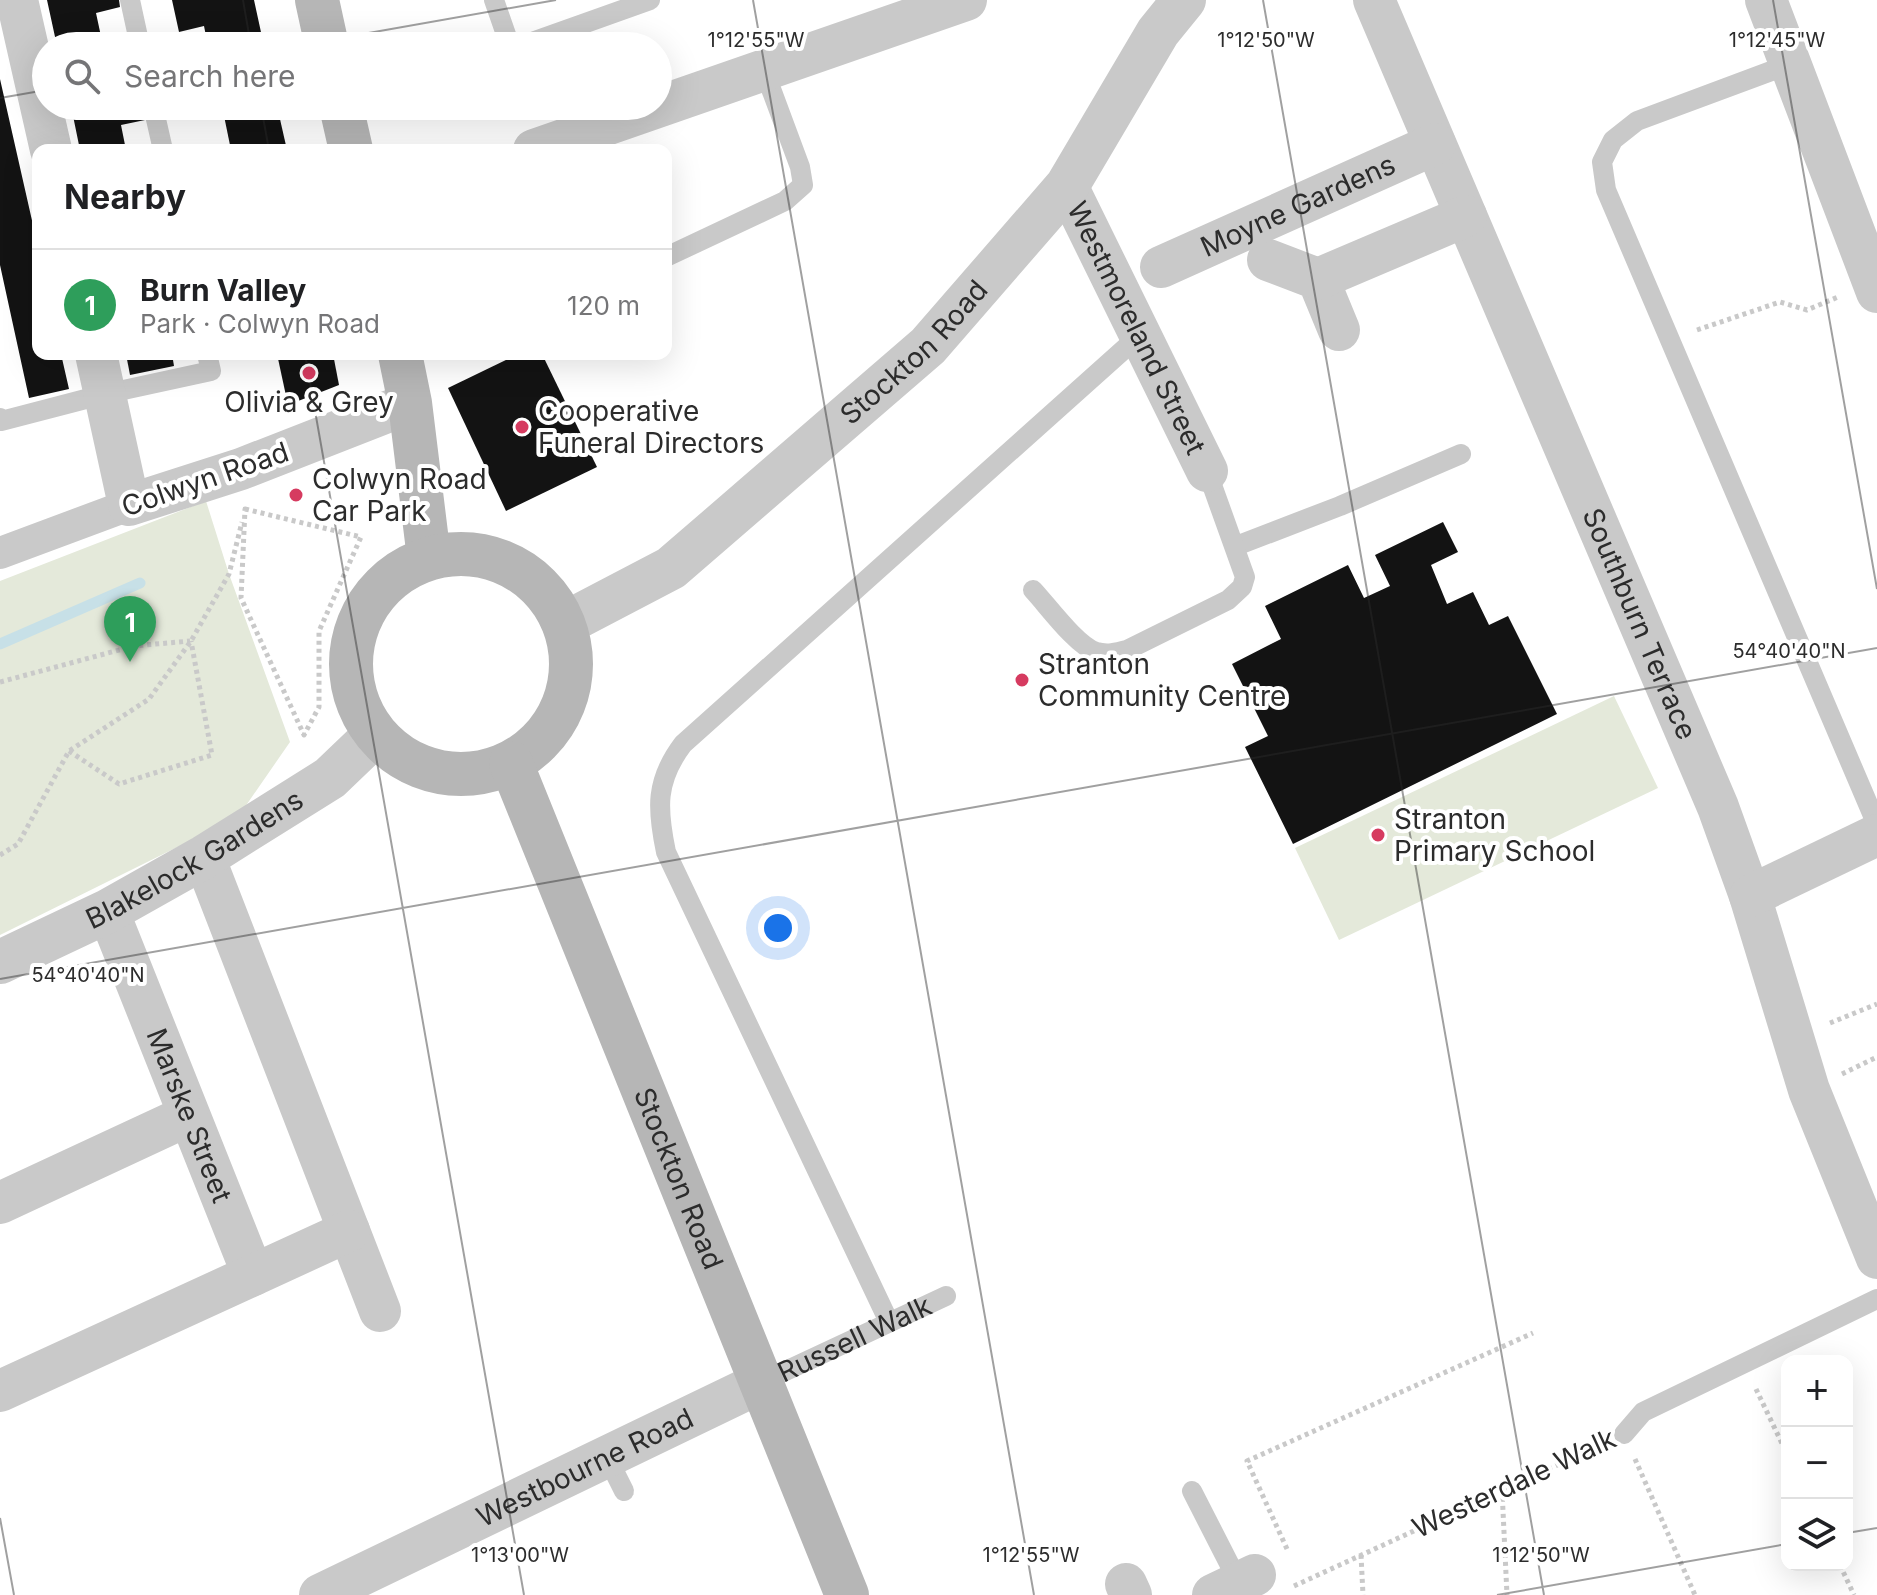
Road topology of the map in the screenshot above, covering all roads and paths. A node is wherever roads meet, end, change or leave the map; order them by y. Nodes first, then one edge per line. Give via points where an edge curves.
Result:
1 (17, 0) edge
2 (130, 0) edge
3 (317, 0) edge
4 (494, 0) edge
5 (650, 0) edge
6 (966, 0) edge
7 (1184, 0) edge
8 (1374, 0) edge
9 (1766, 0) edge
10 (137, 32) edge
11 (324, 32) edge
12 (505, 32) edge
13 (560, 32) edge
14 (1790, 64) junction
15 (32, 66) edge
16 (764, 70) junction
17 (672, 102) edge
18 (44, 120) edge
19 (156, 120) edge
20 (344, 120) edge
21 (620, 120) edge
22 (50, 144) edge
23 (162, 144) edge
24 (350, 144) edge
25 (551, 144) edge
26 (1435, 144) junction
27 (1067, 186) junction
28 (1466, 216) junction
29 (672, 254) edge
30 (1268, 260) dead end
31 (1161, 267) dead end
32 (1318, 279) junction
33 (1875, 288) edge
34 (1339, 330) dead end
35 (1140, 335) junction
36 (1669, 339) junction
37 (97, 360) edge
38 (208, 360) edge
39 (401, 360) edge
40 (105, 394) junction
41 (410, 403) junction
42 (0, 418) edge
43 (1461, 454) dead end
44 (1207, 471) joint
45 (129, 505) junction
46 (245, 509) junction
47 (1236, 546) junction
48 (0, 553) edge
49 (429, 558) junction
50 (1033, 590) dead end
51 (564, 624) junction
52 (191, 641) junction
53 (0, 682) edge
54 (375, 735) junction
55 (69, 751) junction
56 (511, 763) junction
57 (1877, 825) edge
58 (1877, 835) edge
59 (0, 855) edge
60 (204, 857) junction
61 (1750, 896) junction
62 (108, 911) junction
63 (0, 962) edge
64 (1877, 1004) edge
65 (1794, 1039) junction
66 (187, 1116) junction
67 (0, 1203) edge
68 (349, 1231) junction
69 (1877, 1258) edge
70 (253, 1275) junction
71 (946, 1296) dead end
72 (1877, 1299) edge
73 (380, 1311) dead end
74 (889, 1322) junction
75 (1533, 1333) dead end
76 (1744, 1363) junction
77 (762, 1382) junction
78 (0, 1391) edge
79 (1624, 1434) junction
80 (1781, 1441) edge
81 (1502, 1490) junction
82 (1192, 1491) dead end
83 (1361, 1555) junction
84 (1296, 1569) dead end
85 (1843, 1571) edge
86 (1257, 1579) edge
87 (1302, 1582) junction
88 (320, 1595) edge
89 (847, 1595) edge
90 (1363, 1595) edge
91 (1507, 1595) edge
92 (1695, 1595) edge
93 (1854, 1595) edge

1 - 15 street
2 - 10 lane
3 - 11 main road
4 - 12 lane
5 - 13 lane
6 - 16 street
7 - 27 street, Stockton Road via 1158,32
8 - 26 street, Southburn Terrace
9 - 14 street
14 - 33 street
14 - 36 lane via 1637,121 1613,140 1602,162 1606,190
16 - 17 street
16 - 29 lane via 803,185 785,201
18 - 22 street
19 - 23 lane
20 - 24 main road
21 - 25 street
26 - 28 street, Southburn Terrace
26 - 31 street, Moyne Gardens
27 - 35 street, Westmoreland Street
27 - 51 street, Stockton Road via 928,346 671,568
28 - 32 street
28 - 61 street, Southburn Terrace via 1718,807
30 - 32 street
32 - 34 street
33 - 36 path via 1807,310 1780,302
35 - 44 street, Westmoreland Street
35 - 74 lane via 683,744 662,783 659,818 666,852
36 - 57 lane
37 - 40 street
38 - 40 lane via 211,371
39 - 41 main road
40 - 42 lane
40 - 45 street
41 - 45 street, Colwyn Road via 241,469
41 - 49 main road
43 - 47 lane
44 - 47 lane
45 - 48 street, Colwyn Road
46 - 46 path via 361,537 319,631 319,707 304,735 241,598
46 - 52 path via 229,574
47 - 50 lane via 1245,577 1228,600 1111,654 1084,644
49 - 51 main road via 462,553 494,558 524,573 548,596
49 - 54 main road via 396,573 371,599 354,632 352,680 357,704
51 - 56 main road via 571,656 569,688 557,718 538,743
52 - 53 path via 134,646
52 - 55 path via 149,699
52 - 55 path via 212,755 119,784
54 - 56 main road via 424,769 454,775
54 - 60 street, Blakelock Gardens via 330,778
55 - 59 path via 18,844
56 - 77 main road, Stockton Road
58 - 61 street
60 - 62 street, Blakelock Gardens
60 - 68 street
61 - 65 street, Southburn Terrace
62 - 63 street, Blakelock Gardens
62 - 66 street, Marske Street
64 - 65 path
65 - 69 street, Southburn Terrace via 1809,1090
66 - 67 street
66 - 70 street, Marske Street
68 - 70 street
68 - 73 street
70 - 78 street
71 - 74 lane, Russell Walk
72 - 76 lane, Westerdale Walk
74 - 77 lane, Russell Walk
75 - 86 path via 1247,1461
76 - 79 lane, Westerdale Walk via 1643,1412
76 - 80 path
77 - 88 street, Westbourne Road via 615,1474
77 - 89 main road, Stockton Road
79 - 81 path, Westerdale Walk
79 - 92 path
81 - 83 path, Westerdale Walk
81 - 91 path
82 - 86 lane
83 - 87 path, Westerdale Walk
83 - 90 path
84 - 87 path
85 - 93 path
86 - 87 path, Westerdale Walk

